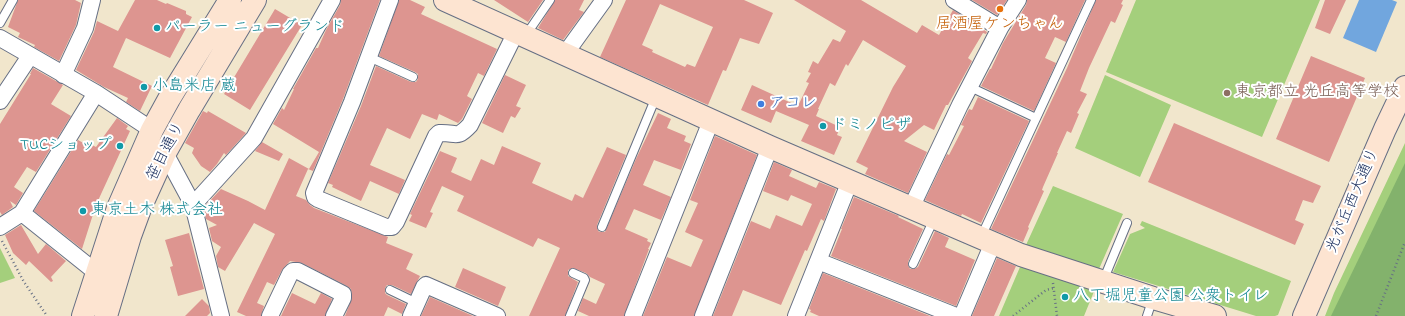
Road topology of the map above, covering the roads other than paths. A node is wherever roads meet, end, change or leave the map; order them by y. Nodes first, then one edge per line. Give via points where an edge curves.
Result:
1 (13, 0) edge
2 (92, 0) edge
3 (230, 0) edge
4 (255, 0) edge
5 (332, 0) edge
6 (390, 0) edge
7 (445, 0) edge
8 (550, 0) edge
9 (604, 0) edge
10 (954, 0) edge
11 (1018, 0) edge
12 (1091, 0) edge
13 (0, 23) edge
14 (1000, 28) junction
15 (521, 34) junction
16 (0, 38) edge
17 (565, 54) junction
18 (30, 56) junction
19 (369, 57) junction
20 (63, 75) junction
21 (413, 77) dead end
22 (970, 87) junction
23 (1405, 87) edge
24 (96, 93) junction
25 (657, 96) junction
26 (0, 101) edge
27 (1036, 118) junction
28 (712, 121) junction
29 (152, 130) junction
30 (770, 147) junction
31 (165, 153) junction
32 (850, 181) junction
33 (192, 205) junction
34 (910, 208) junction
35 (22, 213) junction
36 (934, 219) junction
37 (1127, 223) dead end
38 (0, 226) edge
39 (602, 227) dead end
40 (986, 240) junction
41 (818, 261) junction
42 (913, 264) dead end
43 (573, 273) dead end
44 (97, 274) junction
45 (1103, 281) junction
46 (390, 290) dead end
47 (1150, 307) edge
48 (414, 309) edge
49 (799, 315) edge
50 (82, 316) edge
51 (106, 316) edge
52 (221, 316) edge
53 (270, 316) edge
54 (334, 316) edge
55 (497, 316) edge
56 (570, 316) edge
57 (633, 316) edge
58 (703, 316) edge
59 (956, 316) edge
60 (962, 316) edge
61 (1215, 316) edge
62 (1304, 316) edge

1 - 13 lane
2 - 20 street via 85,28
3 - 29 street, 笹目通り
4 - 31 street, 笹目通り
5 - 33 street via 254,138
6 - 19 street
7 - 15 street
8 - 15 lane
9 - 17 street
10 - 14 street
11 - 14 street
12 - 27 lane
14 - 22 street
15 - 17 street
15 - 19 street via 470,125 459,135 439,133 436,136 392,227 386,227 318,199 314,193
16 - 18 street
17 - 25 street
18 - 20 street
18 - 26 street
19 - 21 lane
20 - 24 street
22 - 27 lane
22 - 34 street
23 - 62 street, 光が丘西大通り
24 - 29 street
24 - 35 street
25 - 28 street
25 - 39 lane
27 - 40 lane
28 - 30 street
28 - 57 street
29 - 44 street, 笹目通り via 118,208
30 - 32 street
30 - 58 street
31 - 33 street
31 - 51 street, 笹目通り via 130,236
32 - 34 street
32 - 41 street
33 - 52 street
34 - 36 street
35 - 38 street
35 - 44 street
36 - 40 street
36 - 42 lane
37 - 45 lane
40 - 45 street
40 - 60 street
41 - 49 street
41 - 59 street
43 - 56 lane via 585,280
44 - 50 street, 笹目通り
45 - 47 street
46 - 48 lane
47 - 61 street
48 - 55 street via 424,286 429,285
53 - 54 street via 293,271 298,271 343,294

